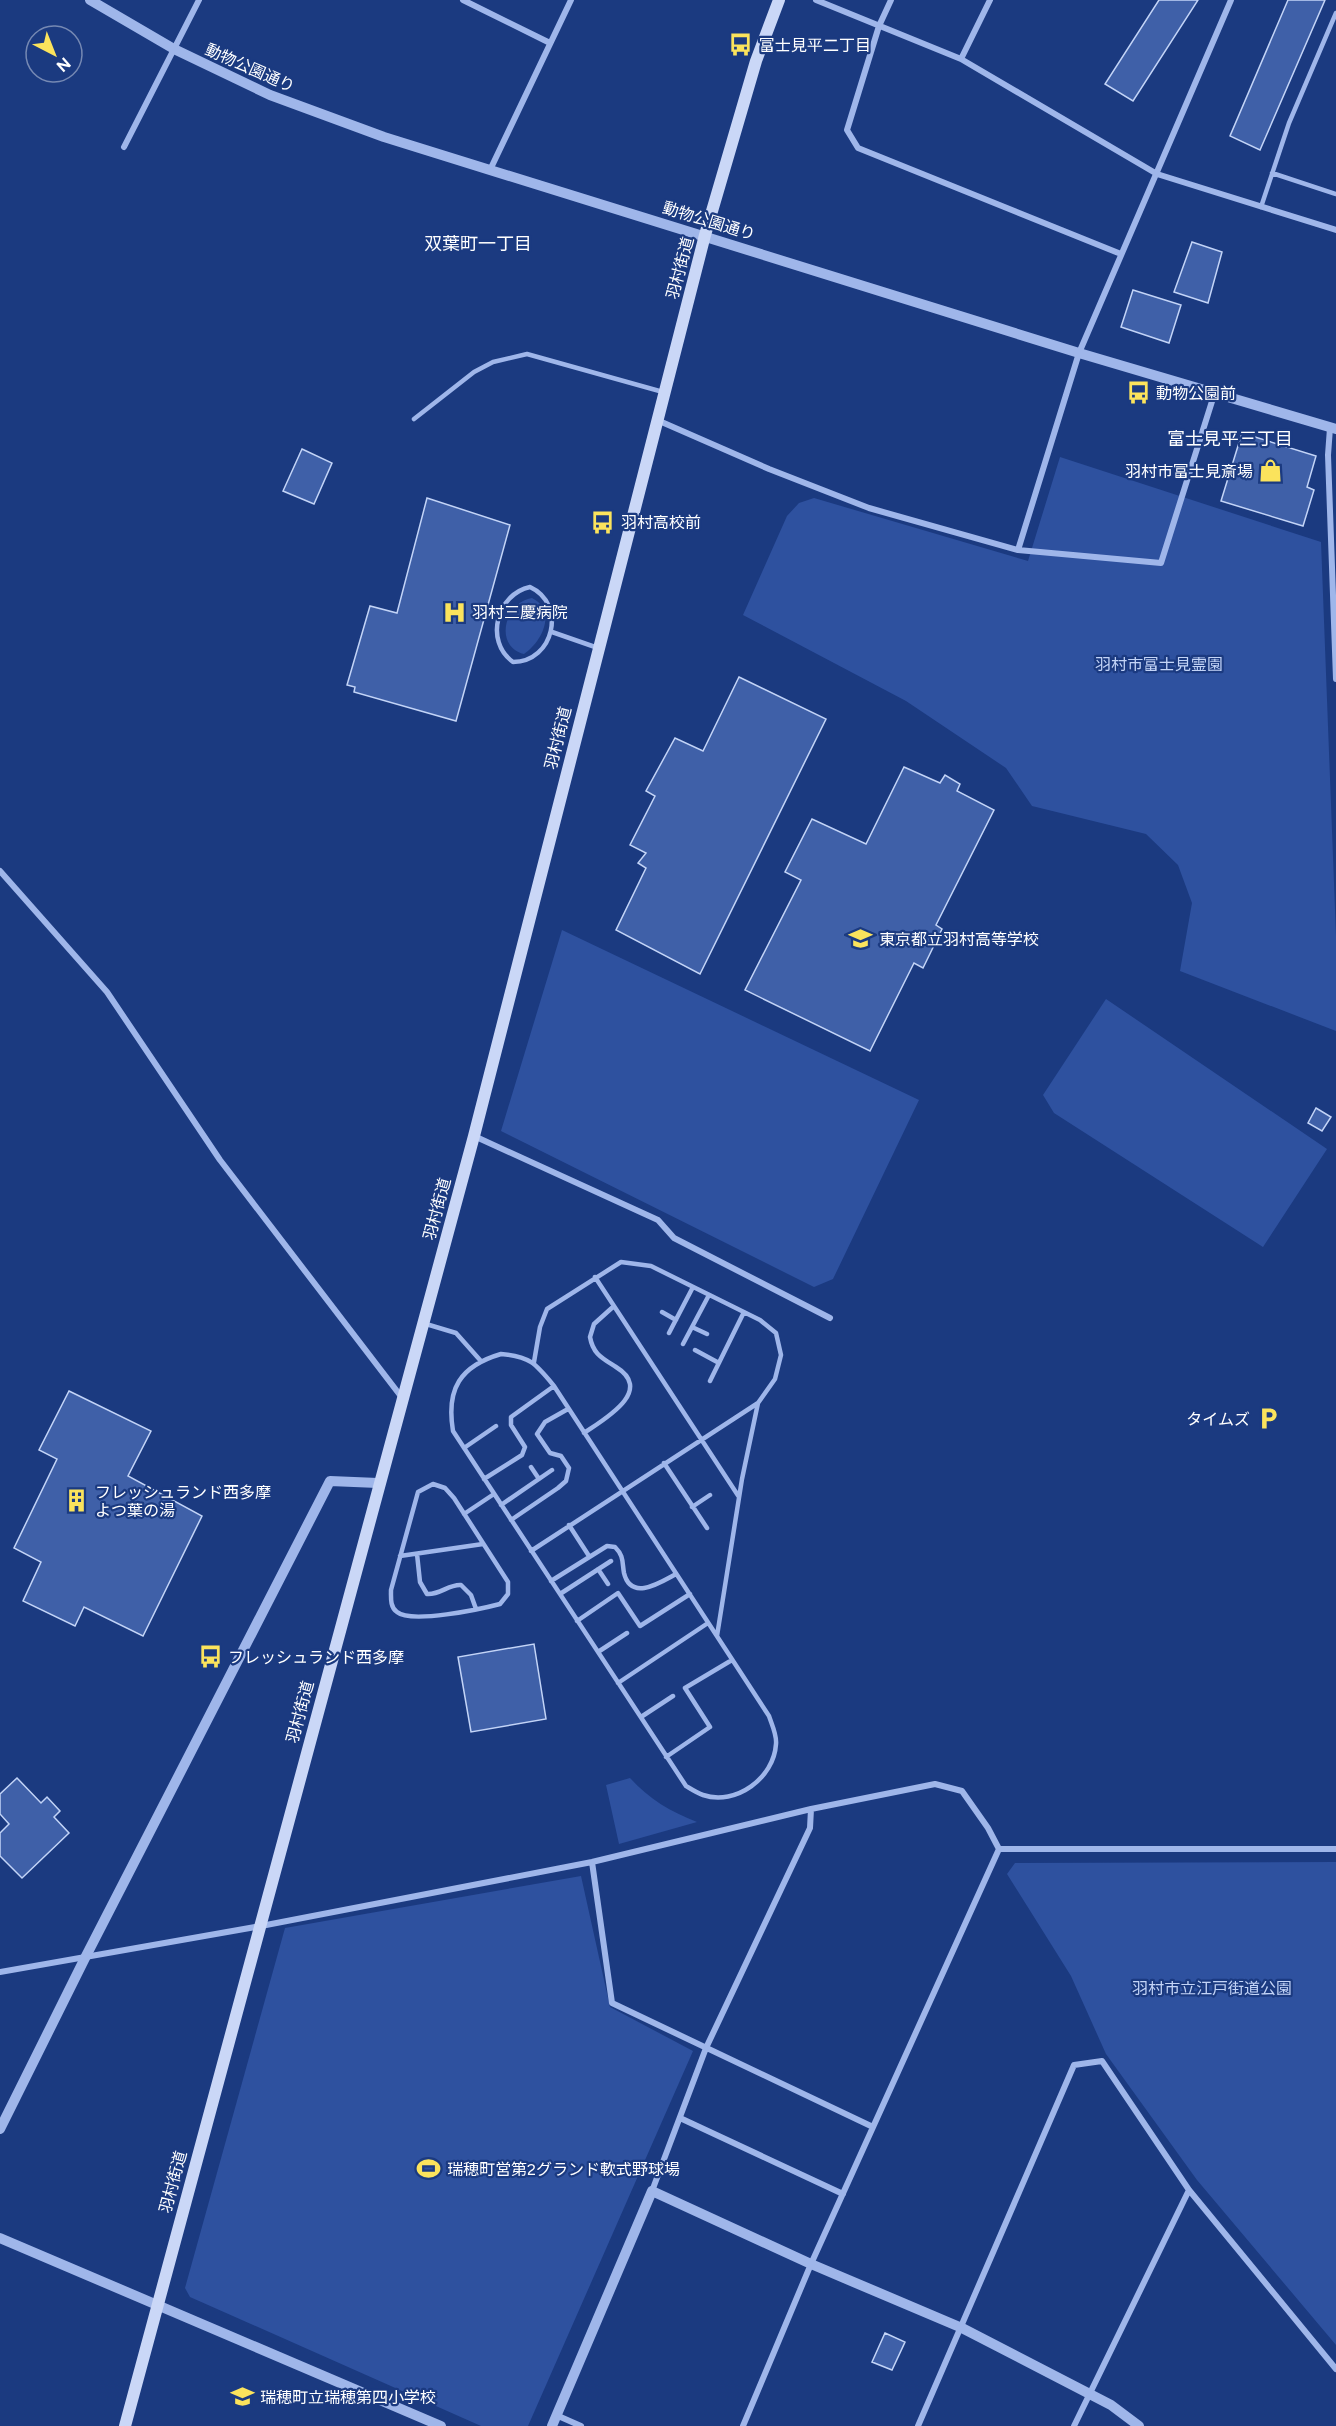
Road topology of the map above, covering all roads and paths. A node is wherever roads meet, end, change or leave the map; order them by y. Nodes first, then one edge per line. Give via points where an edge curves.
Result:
1 (90, 0) edge
2 (199, 0) edge
3 (463, 0) edge
4 (571, 0) edge
5 (779, 0) edge
6 (816, 0) edge
7 (891, 0) edge
8 (990, 0) edge
9 (1231, 0) edge
10 (1336, 14) edge
11 (879, 26) junction
12 (550, 43) junction
13 (174, 49) junction
14 (961, 59) junction
15 (124, 147) dead end
16 (490, 170) junction
17 (1272, 173) junction
18 (1157, 174) junction
19 (1336, 194) edge
20 (1261, 207) junction
21 (1336, 230) edge
22 (705, 235) junction
23 (1122, 254) junction
24 (1079, 353) junction
25 (663, 392) junction
26 (1214, 395) junction
27 (414, 419) dead end
28 (656, 420) junction
29 (1333, 429) edge
30 (1018, 549) junction
31 (552, 632) junction
32 (598, 648) junction
33 (1336, 679) edge
34 (0, 871) edge
35 (474, 1136) junction
36 (595, 1277) junction
37 (693, 1287) junction
38 (710, 1295) junction
39 (614, 1306) junction
40 (662, 1312) dead end
41 (744, 1312) junction
42 (830, 1318) dead end
43 (676, 1320) junction
44 (423, 1323) junction
45 (692, 1328) junction
46 (669, 1333) dead end
47 (707, 1335) dead end
48 (683, 1344) dead end
49 (695, 1350) dead end
50 (480, 1360) junction
51 (534, 1362) junction
52 (719, 1363) junction
53 (710, 1381) dead end
54 (554, 1386) junction
55 (403, 1399) junction
56 (758, 1403) junction
57 (568, 1408) junction
58 (496, 1426) dead end
59 (584, 1433) junction
60 (702, 1439) junction
61 (464, 1448) junction
62 (664, 1463) junction
63 (531, 1467) dead end
64 (552, 1470) dead end
65 (484, 1479) junction
66 (539, 1479) junction
67 (378, 1483) junction
68 (621, 1490) junction
69 (494, 1494) junction
70 (710, 1495) dead end
71 (739, 1497) junction
72 (501, 1505) junction
73 (693, 1507) junction
74 (464, 1514) junction
75 (511, 1520) junction
76 (569, 1525) junction
77 (707, 1528) dead end
78 (483, 1544) junction
79 (531, 1551) junction
80 (417, 1554) junction
81 (400, 1556) junction
82 (589, 1556) junction
83 (610, 1561) dead end
84 (598, 1569) junction
85 (676, 1574) junction
86 (551, 1581) junction
87 (608, 1584) dead end
88 (560, 1594) junction
89 (690, 1594) junction
90 (476, 1609) junction
91 (577, 1621) junction
92 (708, 1623) junction
93 (627, 1633) dead end
94 (717, 1636) junction
95 (597, 1652) junction
96 (732, 1660) junction
97 (618, 1683) junction
98 (673, 1696) dead end
99 (641, 1717) junction
100 (666, 1756) junction
101 (812, 1809) junction
102 (1336, 1848) edge
103 (999, 1849) junction
104 (592, 1862) junction
105 (261, 1926) junction
106 (86, 1956) junction
107 (0, 1972) edge
108 (706, 2048) junction
109 (680, 2118) junction
110 (873, 2127) junction
111 (0, 2129) edge
112 (1189, 2190) junction
113 (652, 2191) junction
114 (843, 2194) junction
115 (0, 2238) edge
116 (811, 2264) junction
117 (157, 2306) junction
118 (962, 2328) junction
119 (1336, 2369) edge
120 (1089, 2393) junction
121 (554, 2421) edge
122 (125, 2426) edge
123 (441, 2426) edge
124 (581, 2426) edge
125 (743, 2426) edge
126 (918, 2426) edge
127 (1074, 2426) edge
128 (1139, 2426) edge

1 - 13 street, 動物公園通り
2 - 13 street
3 - 12 street
4 - 12 street
5 - 22 main road, 羽村街道 via 756,61
6 - 11 street
7 - 11 street
8 - 14 street
9 - 18 street
10 - 17 lane
11 - 14 street
11 - 23 street via 847,130 858,148
12 - 16 street
13 - 15 street
13 - 16 street, 動物公園通り via 270,95
14 - 18 street
16 - 22 street, 動物公園通り
17 - 19 lane
17 - 20 lane
18 - 20 street
18 - 23 street
20 - 21 street
22 - 24 street, 動物公園通り
22 - 25 main road, 羽村街道
23 - 24 street
24 - 26 street, 動物公園通り
24 - 30 street
25 - 27 lane via 527,354 493,362 474,372
25 - 28 main road, 羽村街道
26 - 29 street, 動物公園通り
26 - 30 street via 1161,563
28 - 30 street via 869,508
28 - 32 main road, 羽村街道
29 - 33 street via 1328,455
31 - 31 lane via 545,646 524,662 513,662 496,638 509,598 530,587 546,599
31 - 32 lane
32 - 35 main road, 羽村街道
34 - 55 street via 107,992 220,1160
35 - 42 street via 658,1220 674,1238
35 - 44 main road, 羽村街道
36 - 37 lane via 621,1262 651,1266
36 - 39 lane
36 - 51 lane via 547,1309
37 - 38 lane
37 - 43 lane
38 - 41 lane
38 - 45 lane
39 - 59 lane via 594,1324 590,1337 598,1356 618,1368 630,1390 618,1410
39 - 60 lane
40 - 43 lane
41 - 52 lane
41 - 56 lane via 776,1333 781,1355 774,1379
43 - 46 lane
44 - 50 lane via 456,1333
44 - 55 main road, 羽村街道
45 - 47 lane
45 - 48 lane
49 - 52 lane
50 - 51 lane via 501,1354
50 - 61 lane via 452,1392 453,1431
51 - 54 lane
52 - 53 lane
54 - 57 lane
54 - 65 lane via 511,1417 511,1425 525,1447 522,1455
55 - 67 main road, 羽村街道
56 - 60 lane
56 - 71 lane
57 - 59 lane
57 - 75 lane via 545,1422 537,1434 550,1453 561,1456 569,1468 566,1481
58 - 61 lane
59 - 68 lane
60 - 62 lane
60 - 71 lane
61 - 65 lane
62 - 68 lane
62 - 73 lane
63 - 66 lane
64 - 66 lane
65 - 69 lane
66 - 72 lane
67 - 105 main road, 羽村街道
67 - 106 street via 330,1481
68 - 76 lane
68 - 85 lane
69 - 72 lane
69 - 74 lane
70 - 73 lane
71 - 94 lane
72 - 75 lane
73 - 77 lane
74 - 78 lane
74 - 81 lane via 445,1488 432,1484 418,1492
75 - 79 lane
76 - 79 lane
76 - 82 lane
78 - 80 lane
78 - 90 lane via 508,1582 508,1594 500,1604
79 - 86 lane
80 - 81 lane
80 - 90 lane via 420,1582 427,1594 461,1585 471,1595
81 - 90 lane via 391,1590 391,1604 398,1613 414,1617
82 - 85 lane via 601,1547 615,1547 624,1559 629,1583 644,1590
82 - 86 lane
83 - 84 lane
84 - 87 lane
84 - 88 lane
85 - 89 lane
86 - 88 lane
88 - 91 lane
89 - 91 lane via 640,1626 618,1593
89 - 92 lane
91 - 95 lane
92 - 94 lane
92 - 97 lane
93 - 95 lane
94 - 96 lane
95 - 97 lane
96 - 100 lane via 685,1688 710,1727
96 - 100 lane via 770,1716 776,1742 771,1763 757,1784 741,1793 704,1795 686,1786
97 - 99 lane
98 - 99 lane
99 - 100 lane
101 - 103 street via 934,1784 962,1791
101 - 104 street
101 - 108 street via 810,1828
102 - 103 street
103 - 110 street
104 - 105 street
104 - 108 street via 612,2003
105 - 106 street
105 - 117 main road, 羽村街道
106 - 107 street
106 - 111 street
108 - 109 street
108 - 110 street
109 - 113 street
109 - 114 street
110 - 114 street
112 - 118 street via 1102,2061 1074,2065
112 - 119 street
112 - 120 street
113 - 116 street
113 - 121 street
114 - 116 street
115 - 117 street
116 - 118 street
116 - 125 street
117 - 122 main road, 羽村街道
117 - 123 street
118 - 120 street
118 - 126 street
120 - 127 street
120 - 128 street
121 - 124 street

